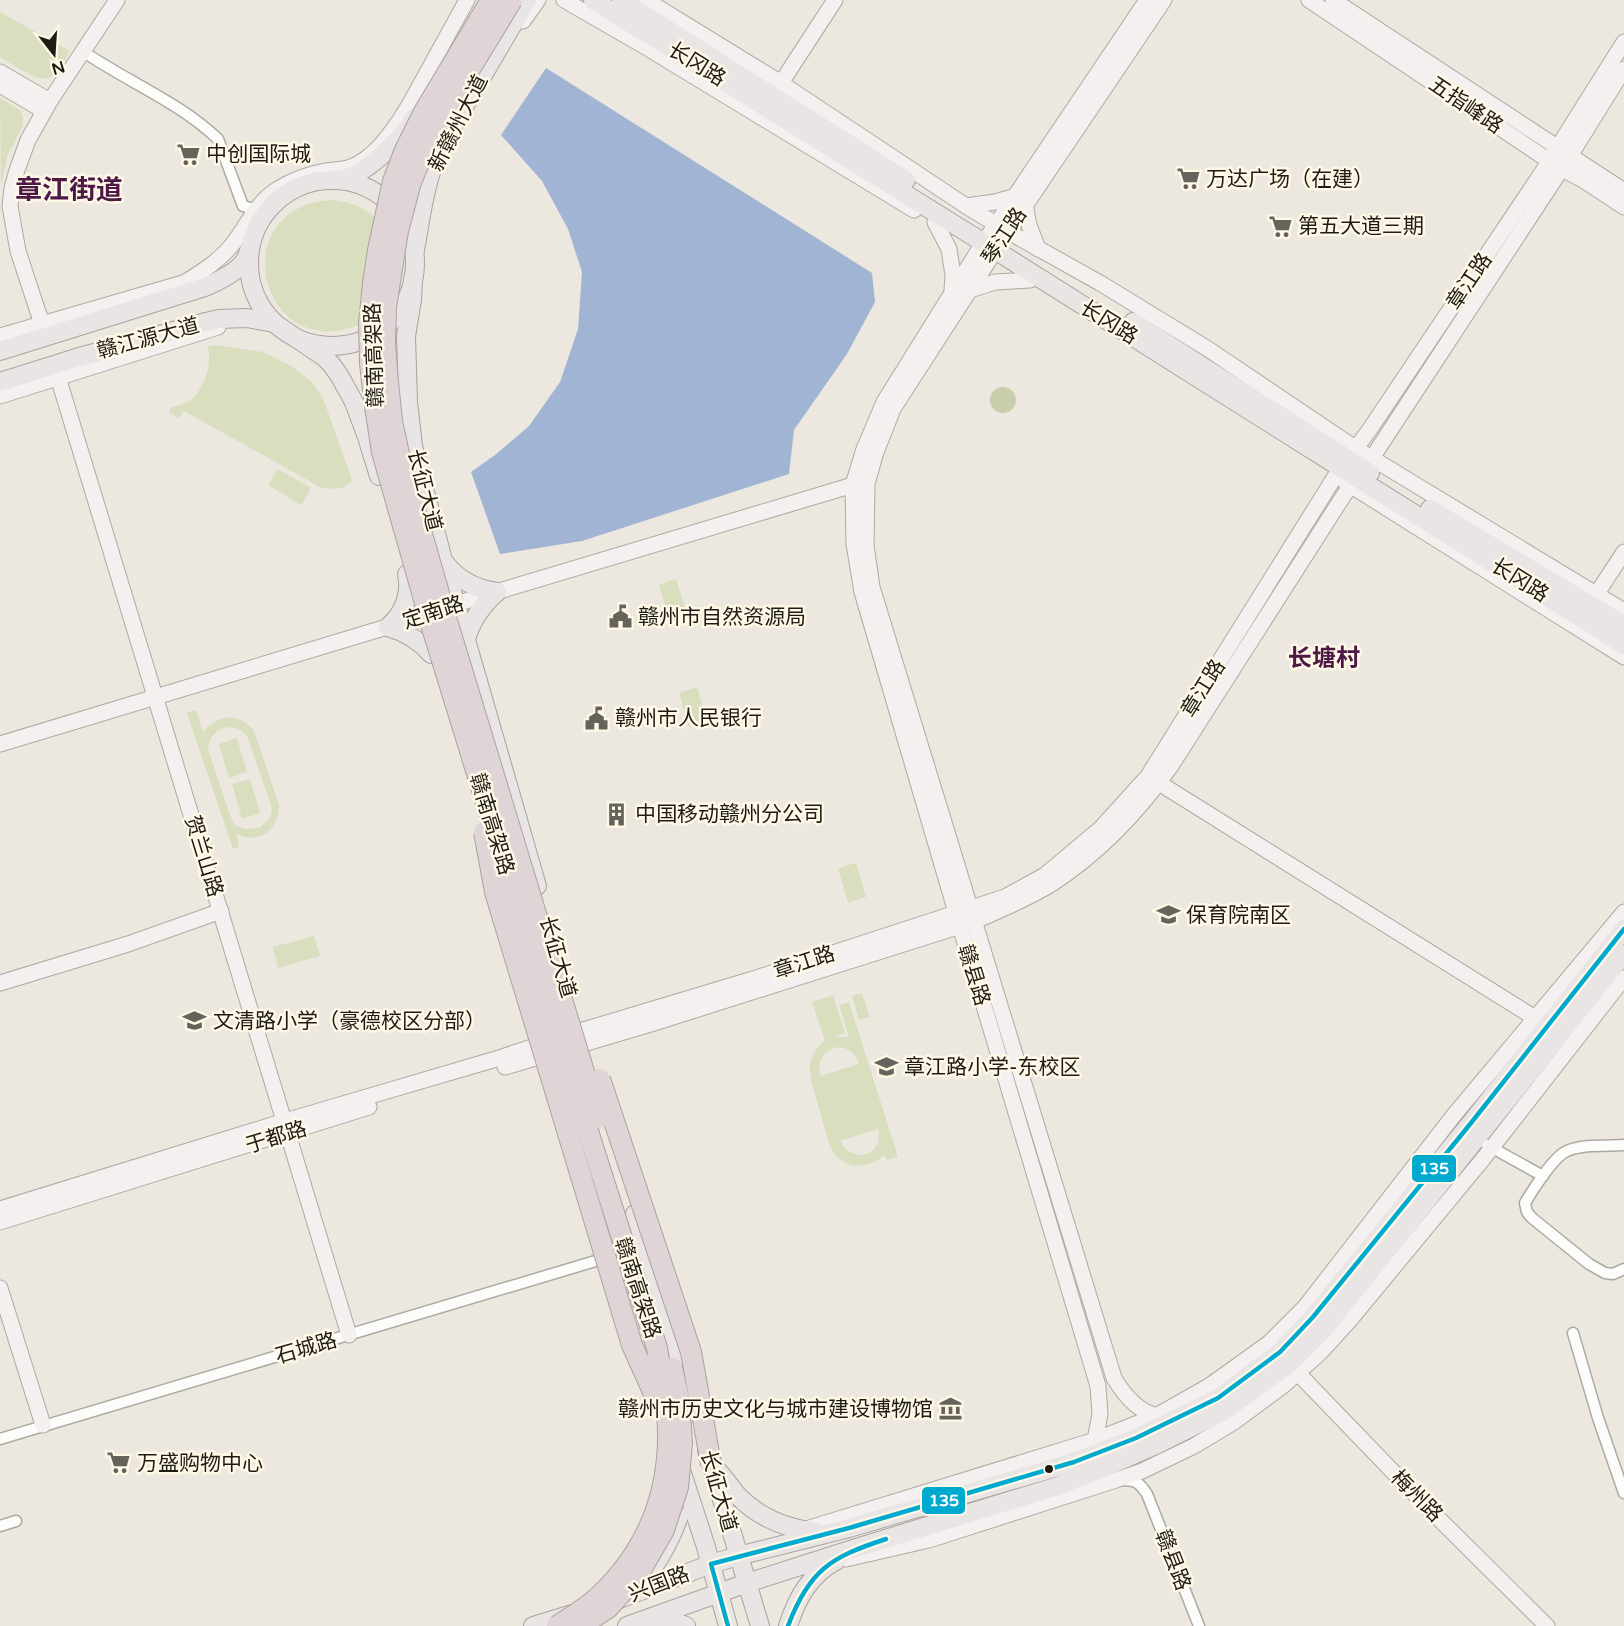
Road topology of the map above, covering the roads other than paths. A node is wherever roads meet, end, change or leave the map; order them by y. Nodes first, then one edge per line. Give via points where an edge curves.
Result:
1 (117, 0) edge
2 (467, 0) edge
3 (480, 0) edge
4 (485, 0) edge
5 (491, 0) edge
6 (512, 0) edge
7 (527, 0) edge
8 (538, 0) edge
9 (564, 0) edge
10 (593, 0) edge
11 (621, 0) edge
12 (646, 0) edge
13 (835, 0) edge
14 (1147, 0) edge
15 (1164, 0) edge
16 (1309, 0) edge
17 (1333, 0) edge
18 (1624, 42) edge
19 (84, 52) junction
20 (1624, 69) edge
21 (0, 72) edge
22 (781, 83) junction
23 (0, 85) edge
24 (47, 106) junction
25 (424, 112) junction
26 (438, 155) junction
27 (1559, 158) junction
28 (321, 181) junction
29 (1624, 191) edge
30 (1021, 200) junction
31 (966, 206) junction
32 (1624, 207) edge
33 (261, 210) junction
34 (935, 222) junction
35 (255, 230) junction
36 (993, 241) junction
37 (1038, 249) junction
38 (414, 254) junction
39 (237, 268) junction
40 (413, 279) junction
41 (1030, 280) junction
42 (182, 284) junction
43 (969, 290) junction
44 (952, 293) junction
45 (247, 318) junction
46 (42, 324) junction
47 (288, 334) junction
48 (0, 336) edge
49 (0, 351) edge
50 (58, 377) junction
51 (0, 382) edge
52 (0, 396) edge
53 (1345, 462) junction
54 (1362, 473) junction
55 (860, 484) junction
56 (1624, 552) edge
57 (443, 560) junction
58 (407, 574) junction
59 (497, 592) junction
60 (1596, 595) junction
61 (456, 604) junction
62 (1624, 611) edge
63 (420, 617) junction
64 (1624, 625) edge
65 (388, 627) junction
66 (466, 639) junction
67 (1624, 645) edge
68 (431, 654) junction
69 (1624, 657) edge
70 (156, 696) junction
71 (465, 735) junction
72 (0, 744) edge
73 (1154, 779) junction
74 (519, 859) junction
75 (221, 911) junction
76 (1624, 912) edge
77 (965, 917) junction
78 (1624, 929) edge
79 (1624, 954) edge
80 (1624, 978) edge
81 (0, 984) edge
82 (1535, 1018) junction
83 (581, 1037) junction
84 (550, 1047) junction
85 (286, 1127) junction
86 (1476, 1139) junction
87 (1624, 1145) edge
88 (1492, 1148) junction
89 (1544, 1176) junction
90 (0, 1209) edge
91 (0, 1222) edge
92 (612, 1256) junction
93 (1624, 1269) edge
94 (0, 1288) edge
95 (1573, 1334) dead end
96 (350, 1335) junction
97 (1294, 1368) junction
98 (659, 1405) junction
99 (1156, 1416) junction
100 (1178, 1417) junction
101 (43, 1425) junction
102 (0, 1439) edge
103 (1095, 1440) junction
104 (1083, 1458) junction
105 (1157, 1463) junction
106 (711, 1464) junction
107 (683, 1476) junction
108 (1116, 1480) junction
109 (1624, 1493) edge
110 (1147, 1494) junction
111 (16, 1521) dead end
112 (0, 1526) edge
113 (849, 1528) junction
114 (801, 1530) junction
115 (856, 1548) junction
116 (738, 1556) junction
117 (832, 1562) junction
118 (711, 1564) junction
119 (747, 1583) junction
120 (719, 1593) junction
121 (624, 1598) junction
122 (533, 1626) edge
123 (557, 1626) edge
124 (581, 1626) edge
125 (628, 1626) edge
126 (686, 1626) edge
127 (728, 1626) edge
128 (760, 1626) edge
129 (788, 1626) edge
130 (1199, 1626) edge
131 (1547, 1626) edge

1 - 19 street
2 - 33 street via 408,107 376,149 351,167 290,182 266,198
3 - 25 highway, bridge
4 - 28 main road, 新赣州大道 via 402,136 357,172 344,179
5 - 25 highway, 赣南高架路, bridge
6 - 74 highway, 赣南高架路, bridge via 445,110 411,182 386,307 385,343 399,454
7 - 26 main road, 新赣州大道
8 - 26 street via 459,130
9 - 34 street
10 - 36 main road, 长冈路
11 - 36 main road, 长冈路
12 - 22 street
13 - 22 street
14 - 30 street, 琴江路
15 - 30 street, 琴江路
16 - 27 street, 五指峰路
17 - 27 street, 五指峰路
18 - 27 street, 章江路
19 - 24 street
19 - 33 street via 185,113 218,139 243,206
20 - 27 street, 章江路
21 - 24 street
22 - 31 street
23 - 24 street
24 - 46 street via 28,140 10,206 18,251
25 - 71 highway, 赣南高架路, bridge via 393,181 380,239 369,323 370,363 382,452
26 - 38 main road, 新赣州大道 via 423,201
27 - 29 street, 五指峰路
27 - 32 street, 五指峰路 via 1583,180
27 - 53 street, 章江路
27 - 54 street, 章江路
28 - 33 main road via 291,191
28 - 38 main road via 354,183 384,198 405,223
30 - 31 street
30 - 36 street, 琴江路
30 - 37 street
31 - 36 street
33 - 35 main road
33 - 42 street via 226,252
34 - 36 street
34 - 44 street via 949,249
35 - 39 main road, 赣江源大道 via 245,260
35 - 47 main road via 249,253 249,277 261,306
36 - 37 street
36 - 41 street
36 - 43 street, 琴江路
36 - 44 street, 琴江路
36 - 53 main road, 长冈路
37 - 53 street via 1208,349
38 - 40 main road
39 - 42 street
39 - 49 main road, 赣江源大道 via 193,292
40 - 47 main road via 409,294 393,319 369,337 324,346
40 - 57 main road, 长征大道 via 406,336 412,446
41 - 43 street via 995,282
41 - 53 street
42 - 46 street
43 - 55 street, 琴江路 via 893,409
44 - 55 street, 琴江路 via 884,402 864,449
45 - 47 main road, 赣江源大道 via 274,323
45 - 50 street
45 - 51 main road, 赣江源大道 via 206,322
46 - 48 street
47 - 58 main road, 长征大道 via 331,364 354,402
50 - 52 street
50 - 70 street, 贺兰山路
53 - 54 main road, 长冈路
53 - 73 street, 章江路
54 - 60 street
54 - 64 main road, 长冈路
54 - 67 main road, 长冈路
54 - 69 street
54 - 73 street, 章江路
55 - 59 street, 定南路
55 - 77 street, 赣县路 via 854,544 862,592
56 - 60 street
57 - 59 main road via 471,585
57 - 61 main road, 长征大道
58 - 63 main road, 长征大道
58 - 65 main road via 406,601
59 - 61 street, 定南路
59 - 66 main road via 482,606
60 - 62 street
61 - 63 street, 定南路
61 - 66 main road, 长征大道
63 - 65 street, 定南路
63 - 68 main road, 长征大道
65 - 68 main road via 414,638
65 - 70 street, 定南路
66 - 83 main road, 长征大道
68 - 84 main road, 长征大道
70 - 72 street, 定南路
70 - 75 street, 贺兰山路
71 - 98 highway, bridge via 495,892 632,1345
71 - 123 highway, 赣南高架路, bridge via 657,1348 665,1400 668,1442 664,1485 650,1526 627,1565 597,1598
73 - 77 street, 章江路 via 1109,839 1080,864 1010,906
73 - 82 street
74 - 106 highway, bridge via 597,1072 691,1352
74 - 124 highway, 赣南高架路, bridge via 679,1399 682,1443 678,1487 664,1530 638,1575 608,1608
75 - 81 street
75 - 85 street, 贺兰山路
76 - 82 street
77 - 83 street, 章江路 via 654,1023
77 - 99 street, 赣县路 via 1114,1378 1136,1405
77 - 103 street, 赣县路 via 1098,1386 1100,1414
78 - 100 main road, 兴国路 via 1313,1317 1280,1352 1218,1398
79 - 86 main road, 兴国路
80 - 88 street
82 - 99 street via 1305,1307 1269,1343 1209,1386
83 - 84 street, 章江路
83 - 106 main road, 长征大道
84 - 85 street, 于都路 via 496,1059
84 - 92 main road, 长征大道
85 - 90 street, 于都路
85 - 91 street, 于都路
85 - 96 street, 贺兰山路
86 - 88 street
86 - 97 main road, 兴国路
87 - 89 street via 1565,1152
88 - 89 street
88 - 97 street via 1350,1320 1320,1353
89 - 93 street via 1525,1203 1527,1212 1597,1269 1613,1274
92 - 96 street, 石城路
92 - 98 main road, 长征大道
94 - 101 street
95 - 109 street
96 - 101 street, 石城路
97 - 105 street via 1234,1422
97 - 115 main road, 兴国路 via 1224,1411 1103,1468 1058,1486
97 - 131 street, 梅州路
98 - 107 main road, 长征大道
99 - 100 street, 赣县路
99 - 103 street
100 - 104 main road, 兴国路
101 - 102 street, 石城路
103 - 104 street, 赣县路
103 - 114 street
104 - 113 main road, 兴国路
105 - 108 street
105 - 110 street via 1148,1476
106 - 114 main road via 756,1511
106 - 116 main road, 长征大道
107 - 118 main road, 长征大道
107 - 121 main road via 682,1502 669,1541 650,1572
108 - 110 street via 1140,1483
108 - 117 street via 929,1540
110 - 130 street, 赣县路
111 - 112 street
113 - 114 main road via 827,1533
113 - 116 main road, 兴国路
114 - 116 street
115 - 117 main road
115 - 119 main road, 兴国路
116 - 118 main road, 兴国路
116 - 119 main road, 长征大道
117 - 119 street
117 - 129 main road via 802,1591
118 - 120 main road, 长征大道
118 - 121 main road, 兴国路
119 - 120 main road, 兴国路
119 - 128 main road, 长征大道
120 - 125 main road, 兴国路
120 - 127 main road, 长征大道
121 - 122 main road, 兴国路
125 - 126 main road via 656,1621

